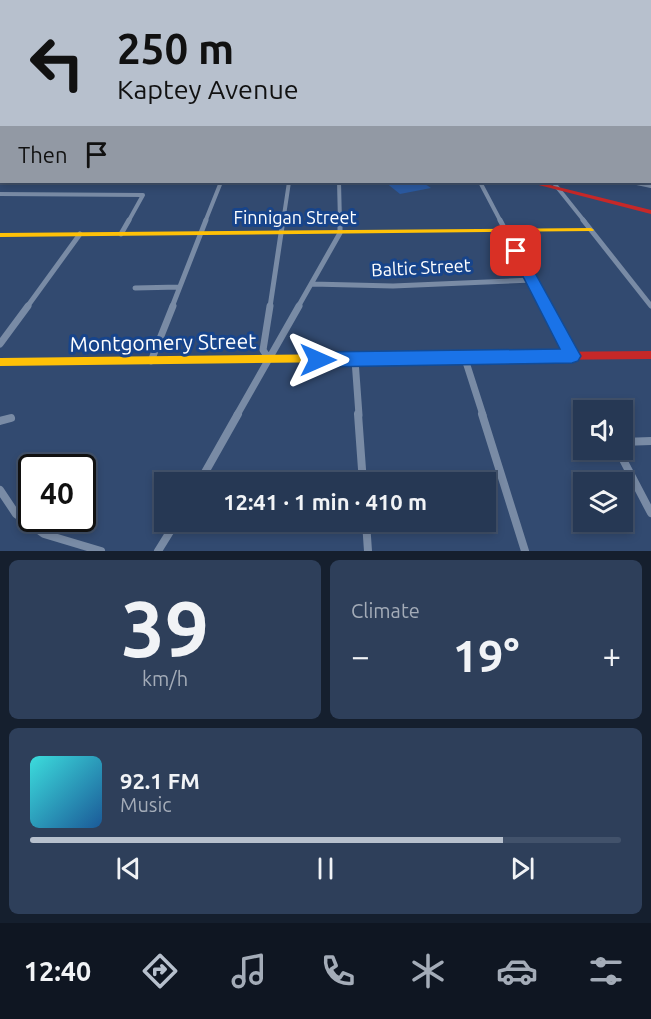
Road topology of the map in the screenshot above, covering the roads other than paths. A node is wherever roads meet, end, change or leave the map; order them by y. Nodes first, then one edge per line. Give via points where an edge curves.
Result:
1 (221, 183) edge
2 (288, 183) edge
3 (339, 183) edge
4 (481, 183) edge
5 (537, 183) edge
6 (554, 183) edge
7 (559, 189) junction
8 (0, 194) edge
9 (651, 212) edge
10 (591, 230) junction
11 (506, 231) junction
12 (279, 233) junction
13 (340, 233) junction
14 (80, 234) junction
15 (121, 234) junction
16 (201, 234) junction
17 (0, 235) edge
18 (532, 279) junction
19 (312, 284) junction
20 (179, 287) junction
21 (135, 288) dead end
22 (651, 306) edge
23 (0, 344) edge
24 (651, 355) edge
25 (572, 356) junction
26 (270, 359) junction
27 (465, 359) junction
28 (355, 360) junction
29 (151, 361) junction
30 (0, 362) edge
31 (11, 418) dead end
32 (0, 421) edge
33 (651, 441) edge
34 (633, 442) edge
35 (623, 460) edge
36 (205, 472) edge
37 (362, 472) edge
38 (0, 490) edge
39 (651, 513) edge
40 (170, 532) edge
41 (367, 532) edge
42 (102, 551) edge
43 (158, 551) edge
44 (368, 551) edge
45 (525, 551) edge

1 - 16 street
2 - 12 street
3 - 13 street
4 - 11 street
5 - 7 street
6 - 7 street
7 - 9 street
7 - 10 street
8 - 15 street via 143,195
10 - 11 street, Finnigan Street
10 - 22 street
11 - 13 street, Finnigan Street
11 - 18 street
12 - 13 street, Finnigan Street
12 - 16 street, Finnigan Street
12 - 26 street via 263,351
13 - 19 street
14 - 15 street, Finnigan Street
14 - 17 street, Finnigan Street
14 - 23 street
15 - 16 street, Finnigan Street
16 - 20 street
18 - 19 street, Baltic Street via 393,286
18 - 25 street
19 - 26 street
20 - 21 street
20 - 29 street
24 - 25 street, Montgomery Street
25 - 27 street, Montgomery Street
26 - 28 street, Montgomery Street
26 - 29 street, Montgomery Street
26 - 36 street
27 - 28 street, Montgomery Street
27 - 45 street
28 - 37 street
29 - 30 street, Montgomery Street
31 - 32 street
33 - 34 street
35 - 39 street
38 - 42 street via 16,514 44,534
40 - 43 street
41 - 44 street

